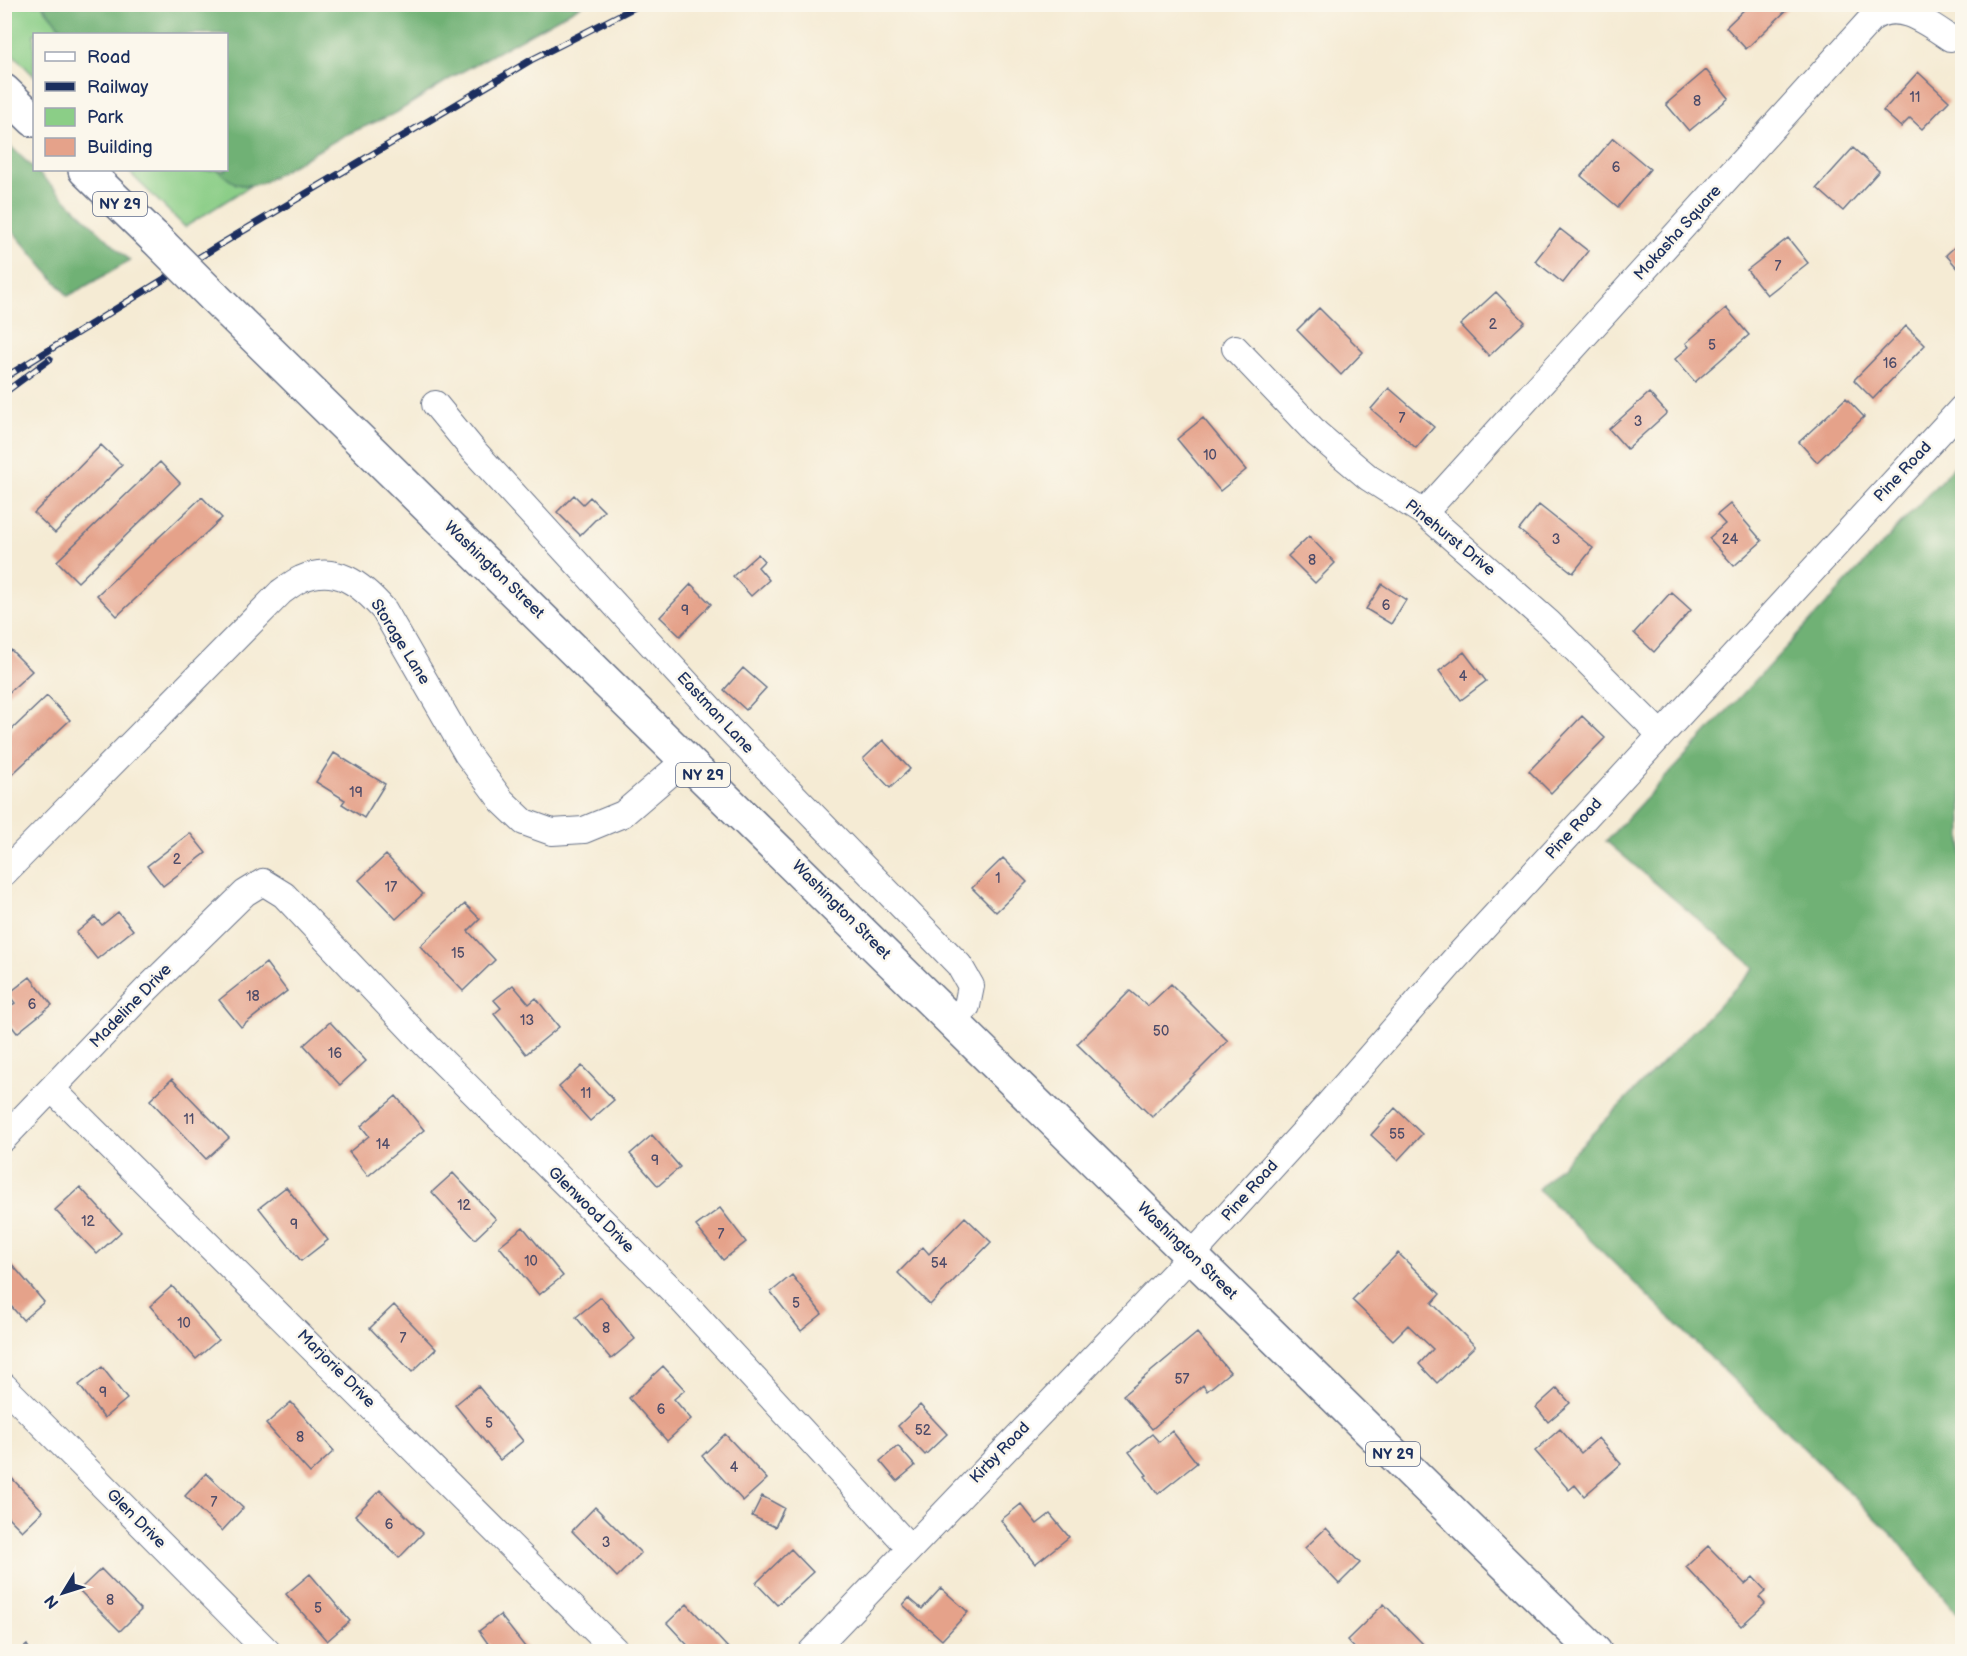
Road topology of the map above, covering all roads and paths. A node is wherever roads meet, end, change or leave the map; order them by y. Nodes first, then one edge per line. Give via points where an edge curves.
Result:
1 (1950, 38) dead end
2 (4, 91) edge
3 (33, 119) edge
4 (86, 171) edge
5 (1235, 348) dead end
6 (435, 404) dead end
7 (1962, 408) edge
8 (1424, 513) junction
9 (1660, 734) junction
10 (687, 759) junction
11 (4, 873) edge
12 (263, 882) joint
13 (953, 1020) junction
14 (52, 1089) junction
15 (4, 1138) edge
16 (1191, 1256) junction
17 (4, 1386) edge
18 (910, 1548) junction
19 (268, 1652) edge
20 (617, 1652) edge
21 (811, 1652) edge
22 (1595, 1652) edge

1 - 8 street, Mokasha Square via 1904,10 1887,9 1872,18
2 - 3 highway
4 - 10 highway, Washington Street / NY 29, bridge
5 - 8 street, Pinehurst Drive via 1317,434 1369,478
6 - 13 street, Eastman Lane via 729,729 959,965 971,986 967,1006
7 - 9 street, Pine Road
8 - 9 street, Pinehurst Drive via 1548,622
9 - 16 street, Pine Road
10 - 11 street, Storage Lane via 622,814 584,830 552,832 524,822 502,801 467,754 384,610 349,579 324,572 300,579 280,592
10 - 13 highway, Washington Street / NY 29
12 - 14 street, Madeline Drive via 245,893 155,981
12 - 18 street, Glenwood Drive via 284,895 428,1047 676,1294
13 - 16 highway, Washington Street / NY 29
14 - 15 street, Madeline Drive
14 - 20 street, Marjorie Drive
16 - 18 street, Kirby Road
16 - 22 highway, Washington Street / NY 29
17 - 19 street, Glen Drive
18 - 21 street, Kirby Road

